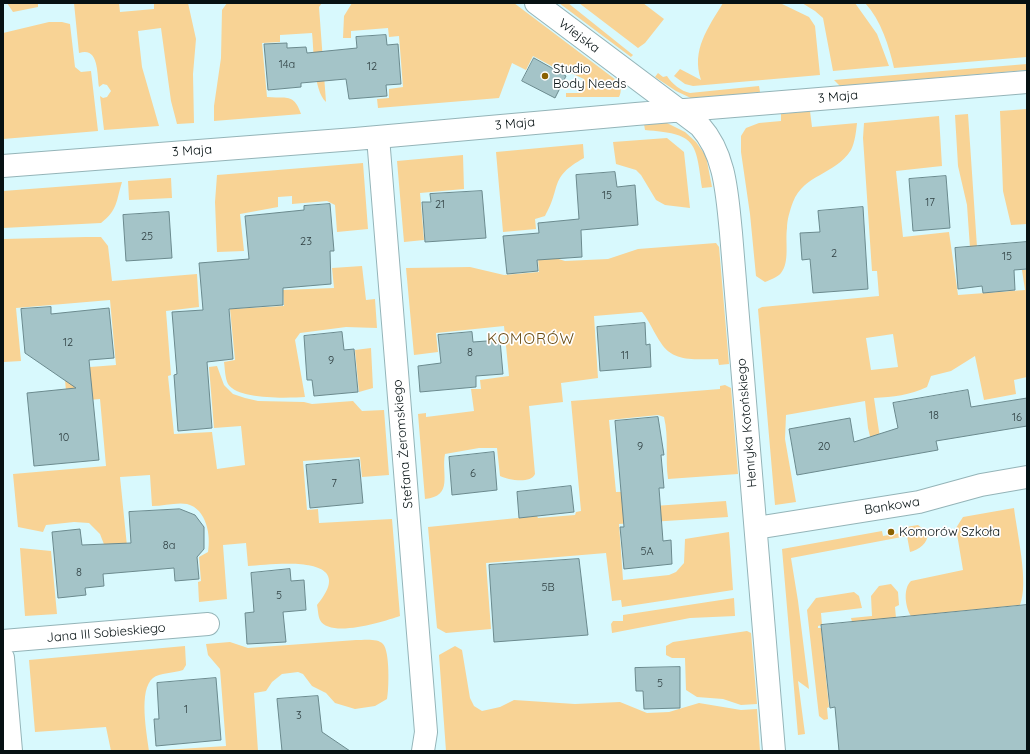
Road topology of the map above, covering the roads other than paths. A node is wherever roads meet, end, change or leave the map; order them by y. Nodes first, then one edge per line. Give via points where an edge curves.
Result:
1 (536, 3) edge
2 (1027, 82) edge
3 (681, 111) junction
4 (378, 137) junction
5 (3, 166) edge
6 (1027, 477) edge
7 (756, 528) junction
8 (208, 624) dead end
9 (3, 641) edge
10 (3, 658) edge
11 (11, 751) edge
12 (423, 751) edge
13 (774, 751) edge

1 - 3 street, Wiejska
2 - 3 street, 3 Maja
3 - 4 street, 3 Maja
3 - 7 street, Henryka Kotońskiego via 700,126 710,139 719,156 724,176
4 - 5 street, 3 Maja
4 - 12 street, Stefana Żeromskiego via 426,732
6 - 7 street, Bankowa via 981,485 919,502
7 - 13 street, Henryka Kotońskiego
8 - 9 street, Jana III Sobieskiego
10 - 11 street

